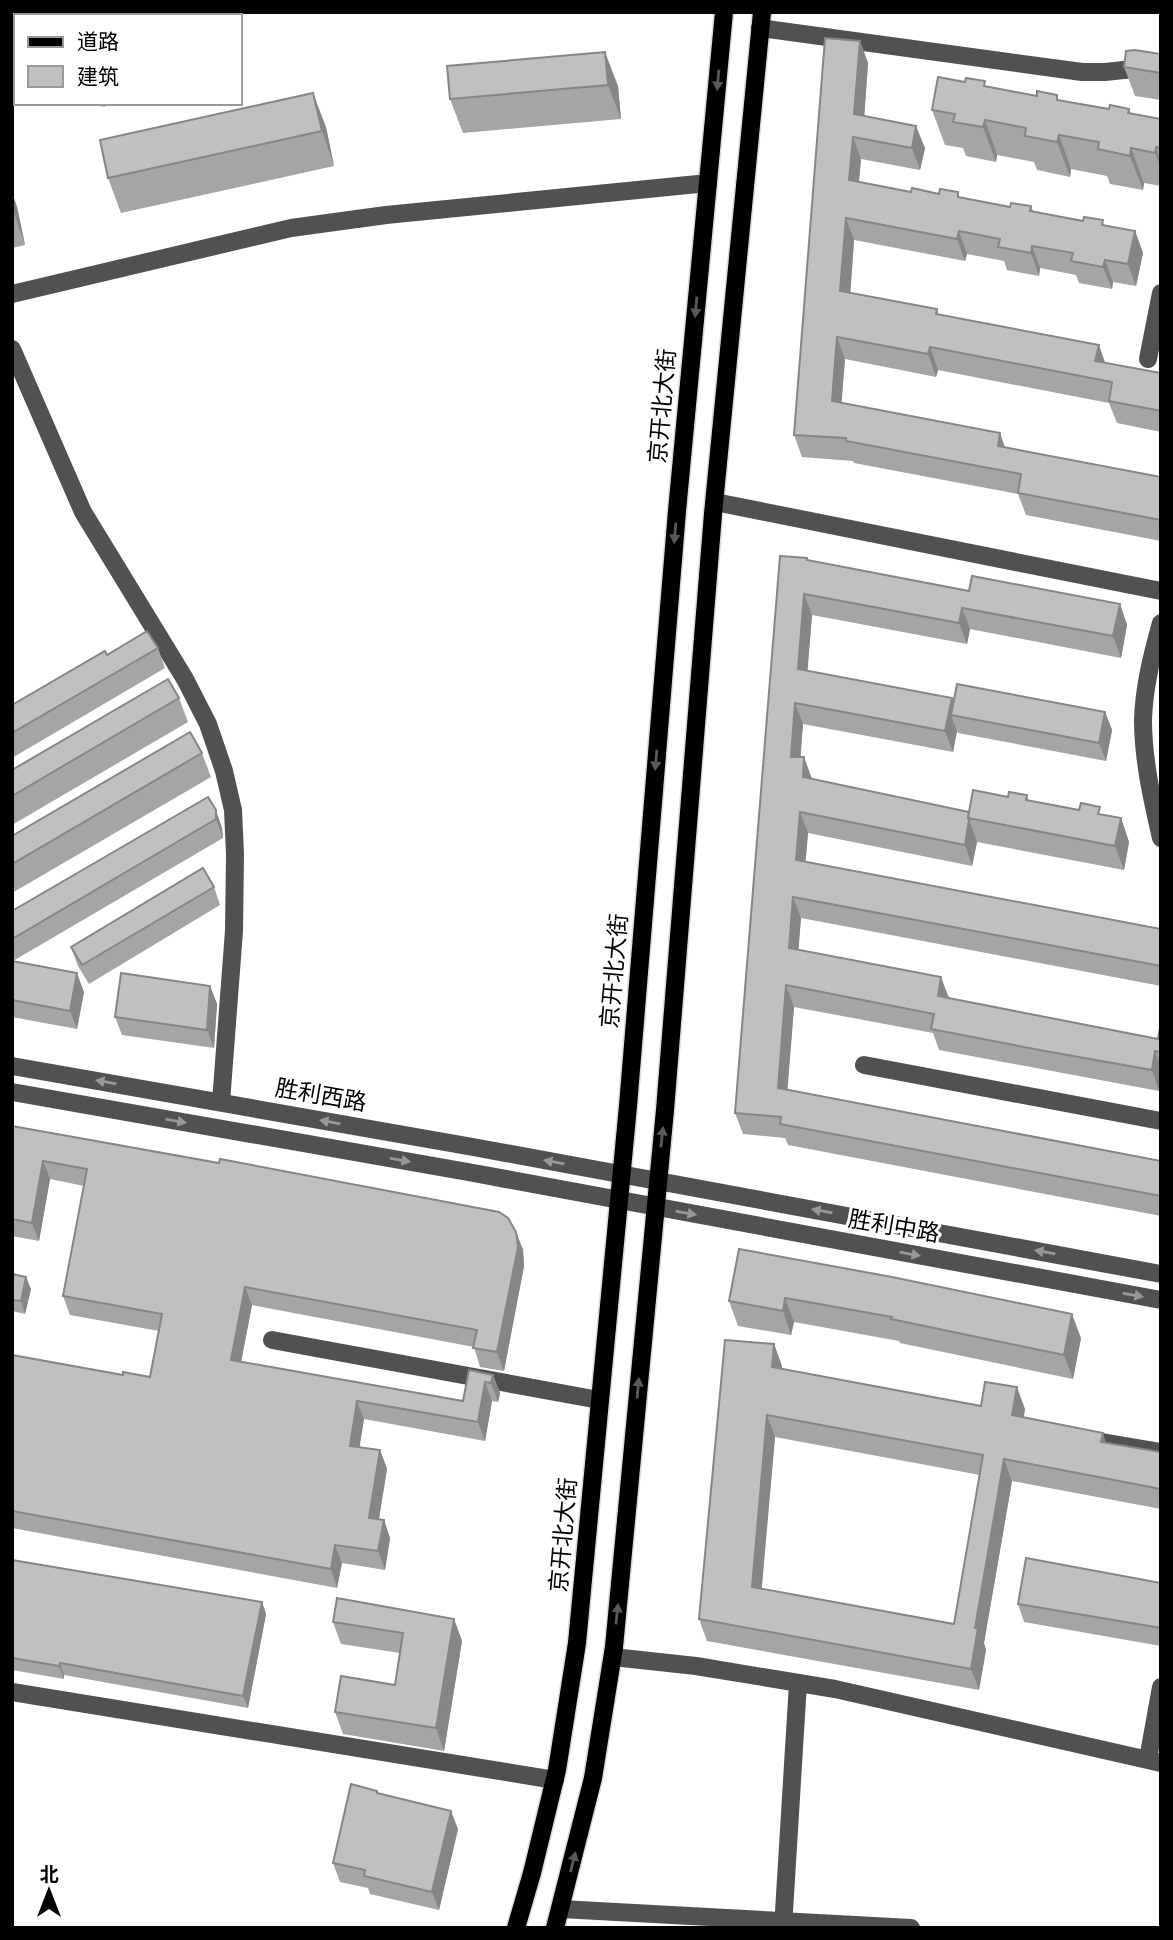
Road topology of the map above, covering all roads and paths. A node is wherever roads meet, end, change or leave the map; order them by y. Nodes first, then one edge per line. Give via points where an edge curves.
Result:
1 (724, 12) edge
2 (761, 20) edge
3 (1160, 62) edge
4 (708, 183) junction
5 (1161, 293) edge
6 (12, 294) edge
7 (12, 349) edge
8 (1148, 359) dead end
9 (715, 502) junction
10 (1161, 591) edge
11 (1161, 623) edge
12 (1161, 838) edge
13 (864, 1065) dead end
14 (12, 1066) edge
15 (12, 1093) edge
16 (221, 1102) junction
17 (1161, 1121) edge
18 (621, 1174) junction
19 (658, 1181) junction
20 (619, 1200) junction
21 (655, 1207) junction
22 (1161, 1274) edge
23 (1161, 1300) edge
24 (272, 1340) dead end
25 (600, 1400) junction
26 (1066, 1436) edge
27 (1161, 1452) edge
28 (613, 1657) junction
29 (798, 1683) junction
30 (1161, 1687) edge
31 (12, 1692) edge
32 (1154, 1761) edge
33 (555, 1780) junction
34 (561, 1909) junction
35 (783, 1924) edge
36 (516, 1928) edge
37 (555, 1928) edge
38 (911, 1928) edge

1 -> 4 main road, 京开北大街
2 - 3 street via 1082,72
2 - 9 main road
4 - 6 street via 291,228
4 -> 18 main road, 京开北大街
5 - 8 street
7 - 16 street via 83,512 185,679 208,724 224,771 233,810 235,880
9 - 10 street
19 -> 9 main road
11 - 12 street via 1149,668 1143,720 1149,787
13 - 17 street
16 -> 14 street, 胜利西路
15 -> 20 street
18 -> 16 street, 胜利西路
18 - 19 street, 胜利中路
18 - 20 main road, 京开北大街
19 - 21 main road
22 -> 19 street, 胜利中路
20 - 21 street, 胜利中路
20 - 25 main road, 京开北大街
21 -> 23 street, 胜利中路
28 -> 21 main road
24 - 25 street
25 - 33 main road, 京开北大街 via 577,1643
26 - 27 street
28 - 29 street
34 -> 28 main road via 593,1778
29 - 32 street
29 - 35 street
30 - 32 street
31 - 33 street
33 - 36 main road, 京开北大街
34 - 35 street
34 - 37 main road
35 - 38 street

